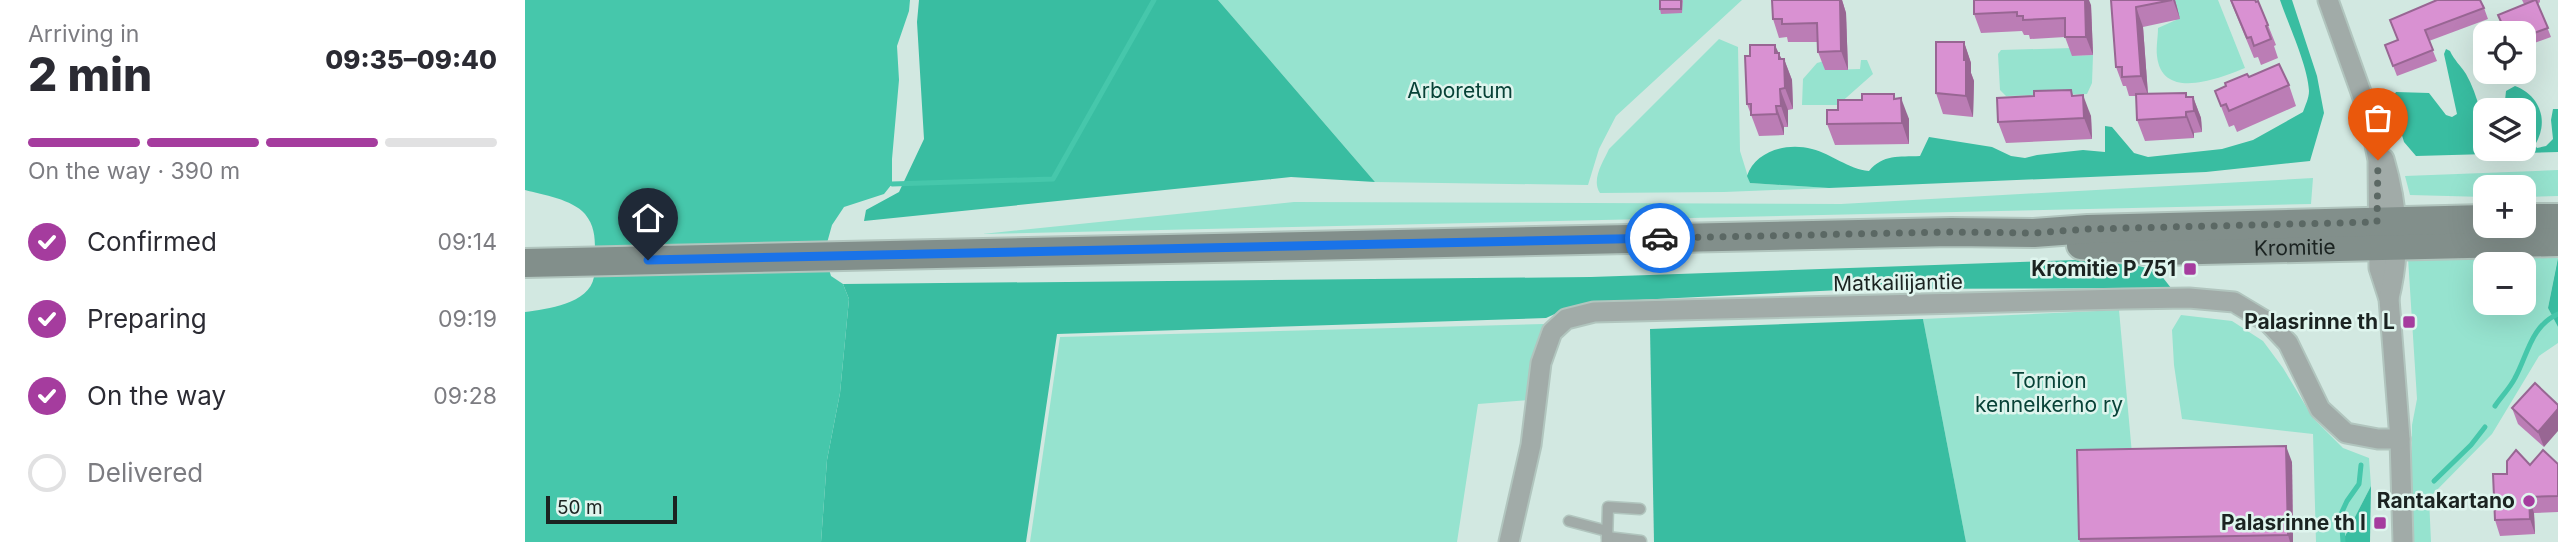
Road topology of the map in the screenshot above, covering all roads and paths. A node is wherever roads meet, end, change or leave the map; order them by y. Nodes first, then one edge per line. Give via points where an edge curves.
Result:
1 (2335, 2) edge
2 (2536, 218) edge
3 (2558, 218) edge
4 (2473, 221) edge
5 (2387, 234) junction
6 (2558, 242) edge
7 (525, 263) edge
8 (2400, 439) junction
9 (1640, 509) dead end
10 (1569, 520) dead end
11 (1607, 537) edge
12 (1641, 541) edge
13 (1509, 542) edge
14 (2403, 542) edge

1 - 5 street via 2394,196
2 - 3 main road
4 - 5 main road, Kromitie
5 - 6 main road, Kromitie
5 - 7 main road, Kromitie via 2088,229
5 - 8 street via 2397,266 2389,299
8 - 13 street, Matkailijantie via 2346,433 2320,409 2288,343 2269,323 2234,302 2124,299 1594,312 1566,319 1552,332 1541,363 1531,445
8 - 14 street
9 - 11 lane via 1608,507
10 - 11 lane
11 - 12 lane

